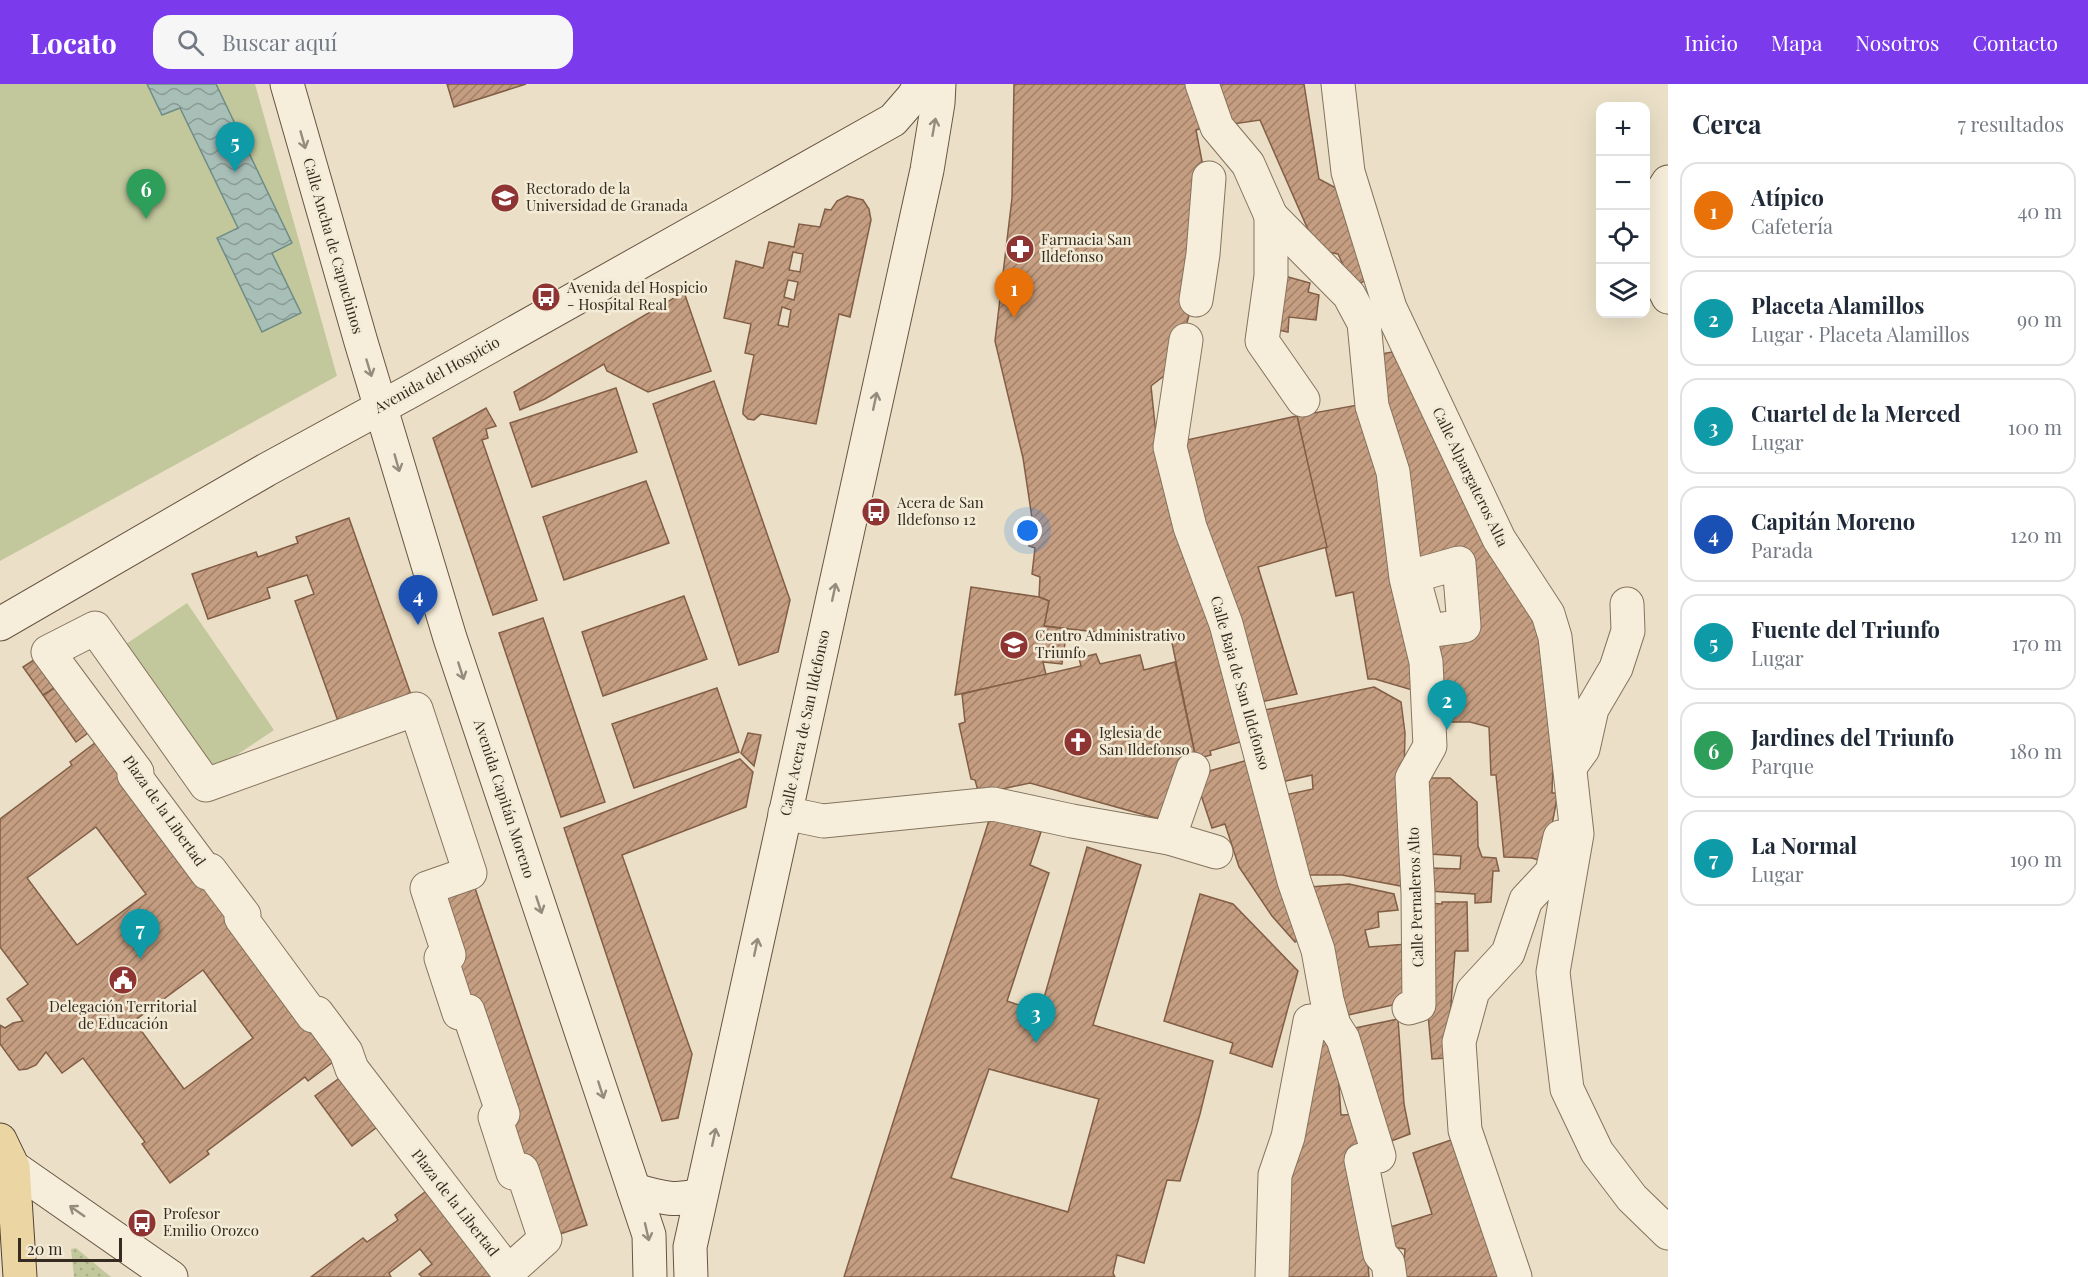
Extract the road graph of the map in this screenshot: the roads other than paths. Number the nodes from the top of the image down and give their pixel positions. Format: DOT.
graph roads {
  1 [pos="287,84"];
  2 [pos="903,84"];
  3 [pos="921,84"];
  4 [pos="939,84"];
  5 [pos="1202,84"];
  6 [pos="1338,84"];
  7 [pos="876,128"];
  8 [pos="927,170"];
  9 [pos="1209,178"];
  10 [pos="1668,182"];
  11 [pos="1271,216"];
  12 [pos="1668,297"];
  13 [pos="1196,300"];
  14 [pos="1397,325"];
  15 [pos="1367,336"];
  16 [pos="1186,340"];
  17 [pos="1303,400"];
  18 [pos="381,407"];
  19 [pos="1627,604"];
  20 [pos="0,624"];
  21 [pos="1569,768"];
  22 [pos="1193,769"];
  23 [pos="206,785"];
  24 [pos="785,813"];
  25 [pos="1576,816"];
  26 [pos="1169,838"];
  27 [pos="1216,852"];
  28 [pos="1409,1008"];
  29 [pos="1334,1024"];
  30 [pos="7,1153"];
  31 [pos="634,1190"];
  32 [pos="701,1194"];
  33 [pos="1668,1233"];
  34 [pos="20,1277"];
  35 [pos="171,1277"];
  36 [pos="650,1277"];
  37 [pos="691,1277"];
  38 [pos="1272,1277"];
  39 [pos="1390,1277"];
  40 [pos="1515,1277"];
  1 -- 18 [label="street, Calle Ancha de Capuchinos, one-way"];
  2 -- 7 [label="street"];
  3 -- 7 [label="street"];
  8 -- 4 [label="street, Calle Acera de San Ildefonso, one-way"];
  5 -- 11 [label="street"];
  6 -- 14 [label="street, Calle Alpargateros Alta"];
  7 -- 8 [label="street"];
  7 -- 18 [label="street, Avenida del Hospicio"];
  24 -- 8 [label="street, Calle Acera de San Ildefonso, one-way"];
  9 -- 13 [label="street"];
  10 -- 12 [label="street"];
  11 -- 15 [label="street"];
  11 -- 17 [label="street"];
  14 -- 15 [label="street"];
  14 -- 21 [label="street, Calle Alpargateros Alta"];
  15 -- 28 [label="street, Calle Pernaleros Alto"];
  16 -- 29 [label="street, Calle Baja de San Ildefonso"];
  18 -- 20 [label="street, Avenida del Hospicio"];
  18 -- 31 [label="street, Avenida Capitán Moreno, one-way"];
  19 -- 21 [label="street"];
  21 -- 25 [label="street, Calle Alpargateros Alta"];
  22 -- 26 [label="street"];
  23 -- 23 [label="street, Plaza de la Libertad"];
  24 -- 26 [label="street"];
  32 -- 24 [label="street, Calle Acera de San Ildefonso, one-way"];
  25 -- 33 [label="street, Calle Alpargateros Alta"];
  25 -- 40 [label="street"];
  26 -- 27 [label="street"];
  29 -- 38 [label="street"];
  29 -- 39 [label="street, Calle Baja de San Ildefonso"];
  30 -- 34 [label="main road"];
  35 -- 30 [label="street, one-way"];
  31 -- 32 [label="street"];
  31 -- 36 [label="street, Avenida Capitán Moreno, one-way"];
  32 -- 37 [label="street, Calle Acera de San Ildefonso"];
}
